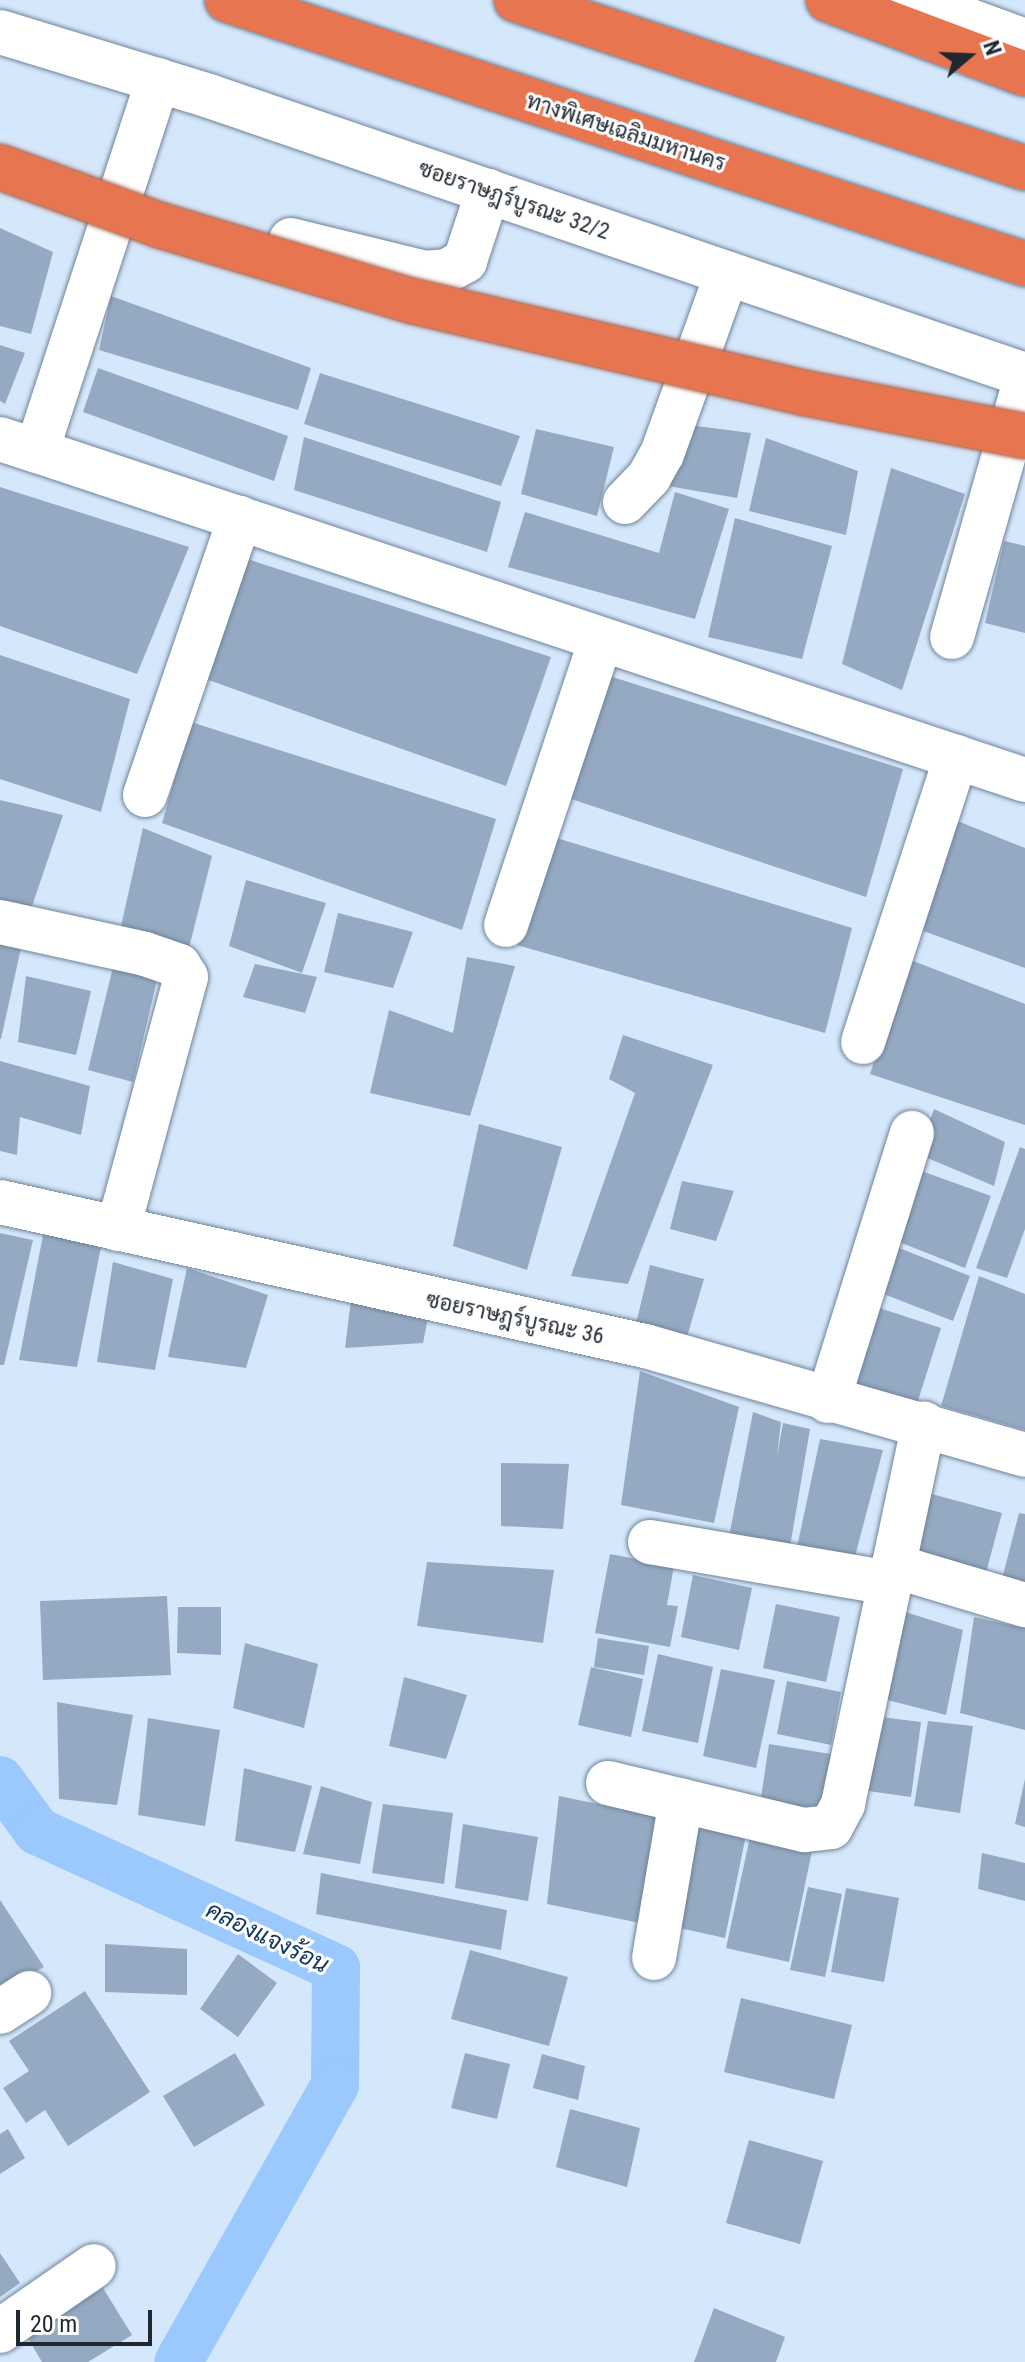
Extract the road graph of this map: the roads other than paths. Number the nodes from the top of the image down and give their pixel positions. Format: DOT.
graph roads {
  1 [pos="227,0"];
  2 [pos="516,0"];
  3 [pos="828,0"];
  4 [pos="913,0"];
  5 [pos="0,32"];
  6 [pos="1025,41"];
  7 [pos="1025,74"];
  8 [pos="158,80"];
  9 [pos="0,167"];
  10 [pos="1025,168"];
  11 [pos="488,191"];
  12 [pos="291,240"];
  13 [pos="1025,264"];
  14 [pos="727,273"];
  15 [pos="1025,375"];
  16 [pos="1025,381"];
  17 [pos="1025,436"];
  18 [pos="19,445"];
  19 [pos="625,502"];
  20 [pos="240,518"];
  21 [pos="952,637"];
  22 [pos="601,639"];
  23 [pos="956,757"];
  24 [pos="1025,780"];
  25 [pos="145,795"];
  26 [pos="0,922"];
  27 [pos="506,925"];
  28 [pos="863,1042"];
  29 [pos="912,1133"];
  30 [pos="0,1202"];
  31 [pos="118,1229"];
  32 [pos="828,1401"];
  33 [pos="924,1424"];
  34 [pos="1025,1455"];
  35 [pos="650,1542"];
  36 [pos="892,1575"];
  37 [pos="1025,1605"];
  38 [pos="608,1783"];
  39 [pos="681,1800"];
  40 [pos="654,1958"];
  41 [pos="94,2266"];
  42 [pos="0,2331"];
  1 -- 13 [label="highway, ทางพิเศษเฉลิมมหานคร"];
  2 -- 10 [label="highway"];
  3 -- 7 [label="highway"];
  4 -- 6 [label="street"];
  5 -- 8 [label="street, ซอยราษฎร์บูรณะ 32/2"];
  8 -- 11 [label="street, ซอยราษฎร์บูรณะ 32/2"];
  8 -- 18 [label="street"];
  9 -- 17 [label="highway, bridge"];
  11 -- 12 [label="street"];
  11 -- 14 [label="street, ซอยราษฎร์บูรณะ 32/2"];
  14 -- 15 [label="street, ซอยราษฎร์บูรณะ 32/2"];
  14 -- 19 [label="street"];
  16 -- 21 [label="street"];
  18 -- 20 [label="street"];
  20 -- 22 [label="street"];
  20 -- 25 [label="street"];
  22 -- 23 [label="street"];
  22 -- 27 [label="street"];
  23 -- 24 [label="street"];
  23 -- 28 [label="street"];
  26 -- 31 [label="street"];
  29 -- 32 [label="street"];
  30 -- 31 [label="street, ซอยราษฎร์บูรณะ 36"];
  31 -- 32 [label="street, ซอยราษฎร์บูรณะ 36"];
  32 -- 33 [label="street, ซอยราษฎร์บูรณะ 36"];
  33 -- 34 [label="street, ซอยราษฎร์บูรณะ 36"];
  33 -- 36 [label="street"];
  35 -- 36 [label="street"];
  36 -- 37 [label="street"];
  36 -- 39 [label="street"];
  38 -- 39 [label="street"];
  39 -- 40 [label="street"];
  41 -- 42 [label="street"];
}
